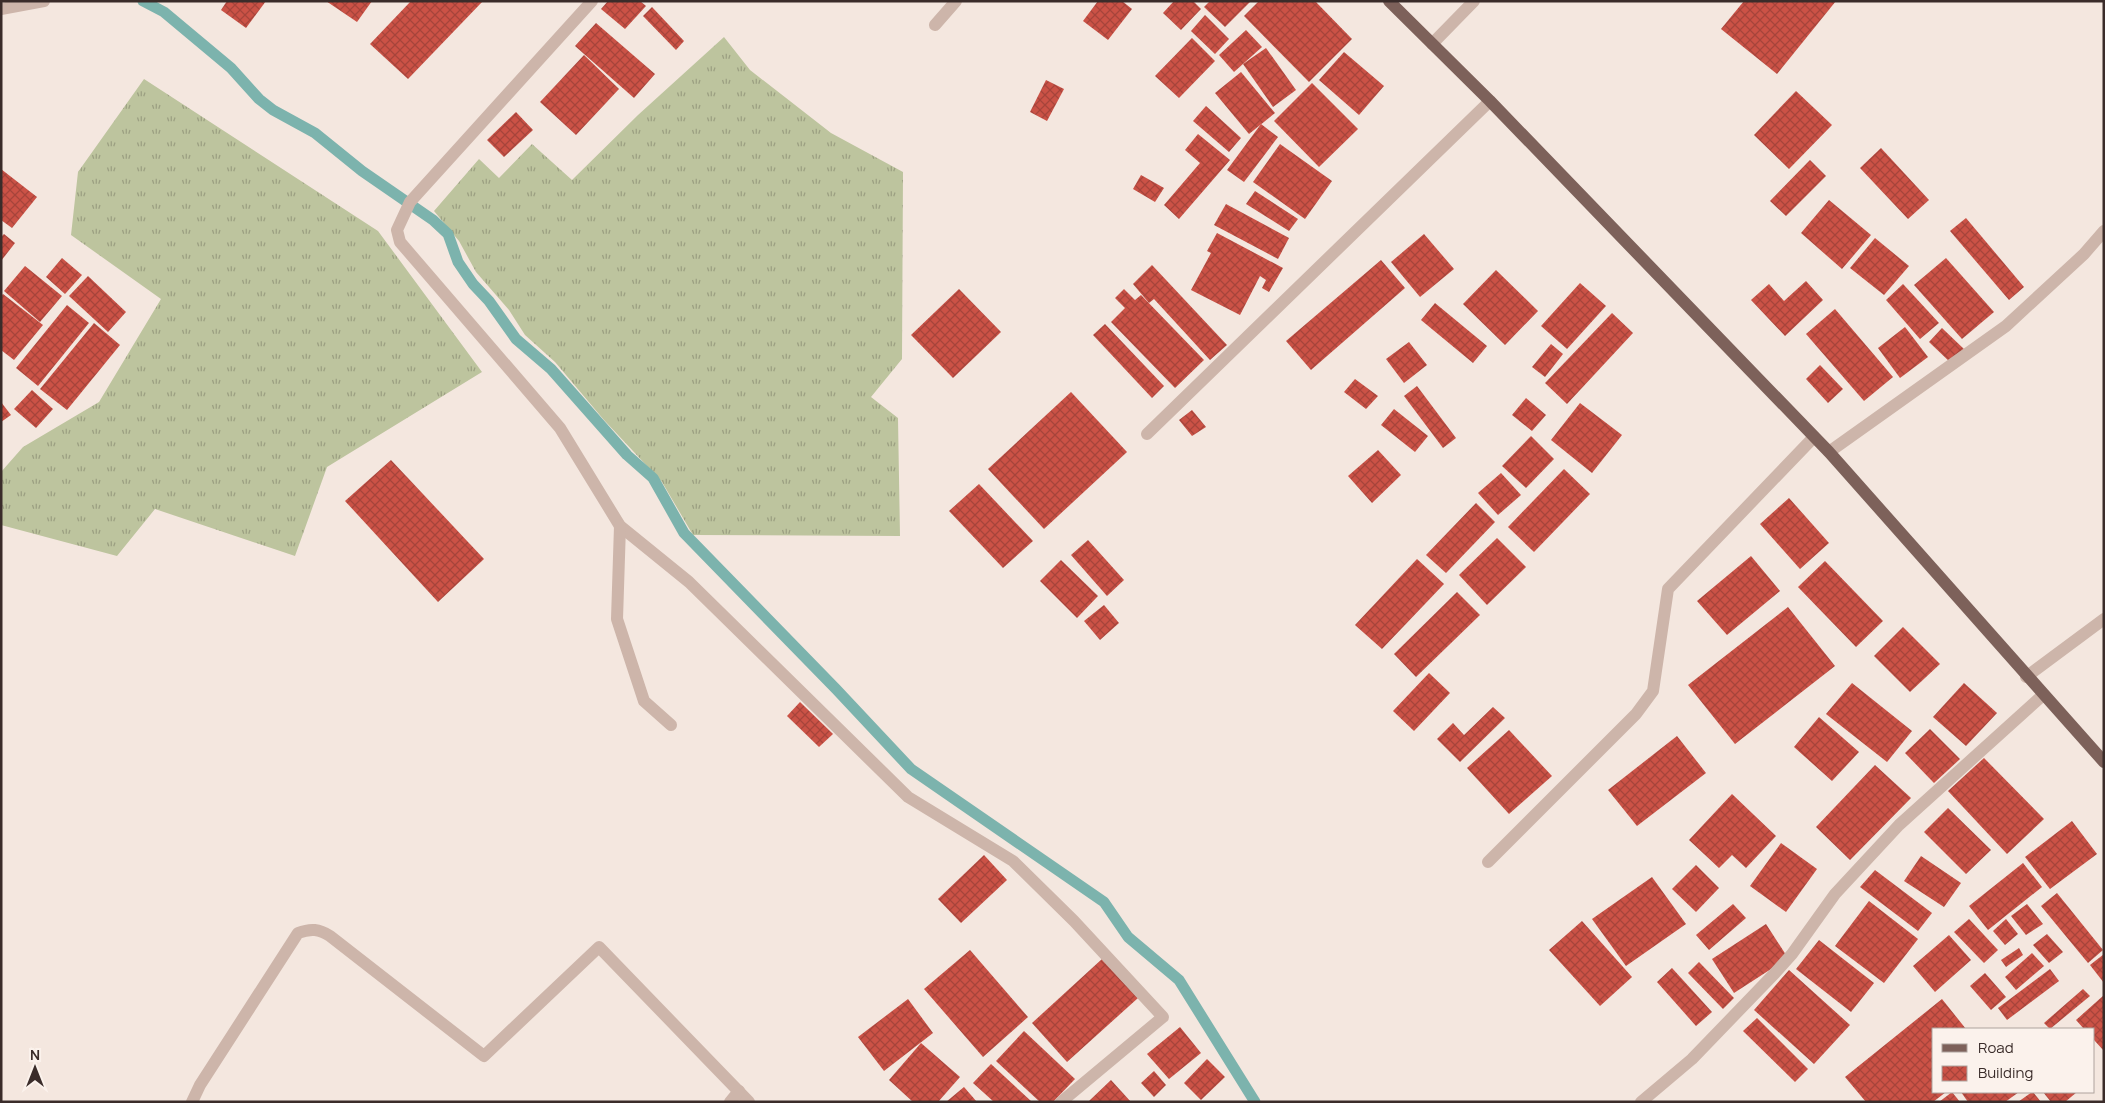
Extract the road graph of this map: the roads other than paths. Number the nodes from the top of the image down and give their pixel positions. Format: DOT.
graph roads {
  1 [pos="44,1"];
  2 [pos="592,1"];
  3 [pos="956,1"];
  4 [pos="1389,1"];
  5 [pos="1474,1"];
  6 [pos="1,9"];
  7 [pos="935,25"];
  8 [pos="1432,44"];
  9 [pos="1490,100"];
  10 [pos="2104,231"];
  11 [pos="1147,434"];
  12 [pos="1814,437"];
  13 [pos="1829,452"];
  14 [pos="620,526"];
  15 [pos="2104,619"];
  16 [pos="2026,677"];
  17 [pos="2043,695"];
  18 [pos="671,725"];
  19 [pos="2104,762"];
  20 [pos="1488,862"];
  21 [pos="739,1091"];
  22 [pos="192,1102"];
  23 [pos="730,1102"];
  24 [pos="749,1102"];
  25 [pos="1061,1102"];
  26 [pos="1642,1102"];
  1 -- 6 [label="street"];
  2 -- 14 [label="street"];
  3 -- 7 [label="street"];
  4 -- 8 [label="main road"];
  5 -- 8 [label="street"];
  8 -- 9 [label="main road"];
  9 -- 11 [label="street"];
  9 -- 12 [label="main road"];
  10 -- 13 [label="street"];
  12 -- 13 [label="main road"];
  12 -- 20 [label="street"];
  13 -- 16 [label="main road"];
  14 -- 18 [label="street"];
  14 -- 25 [label="street"];
  15 -- 16 [label="street"];
  16 -- 17 [label="main road"];
  17 -- 19 [label="main road"];
  17 -- 26 [label="street"];
  21 -- 22 [label="street"];
  21 -- 23 [label="street"];
  21 -- 24 [label="street"];
}
